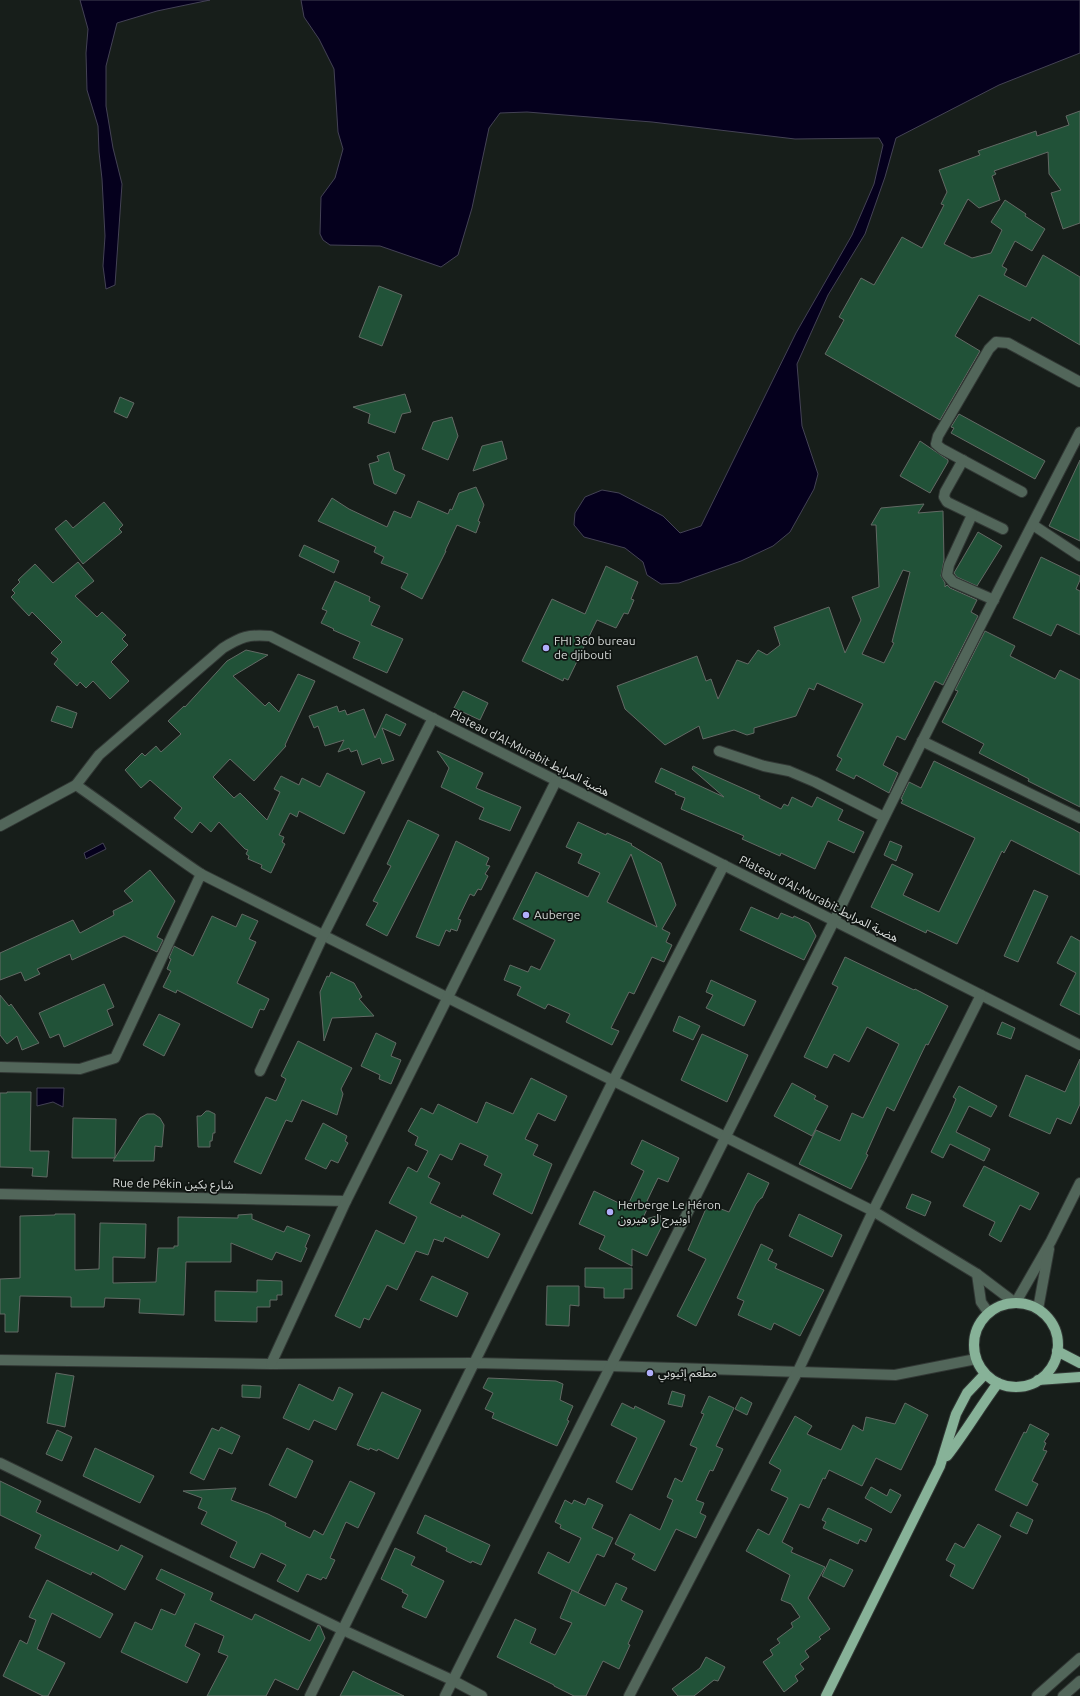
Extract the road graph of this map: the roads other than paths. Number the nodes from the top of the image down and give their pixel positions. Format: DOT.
graph roads {
  1 [pos="1080,382"];
  2 [pos="1080,432"];
  3 [pos="963,460"];
  4 [pos="1022,492"];
  5 [pos="972,515"];
  6 [pos="1033,525"];
  7 [pos="1003,529"];
  8 [pos="1080,556"];
  9 [pos="994,600"];
  10 [pos="433,718"];
  11 [pos="922,741"];
  12 [pos="720,750"];
  13 [pos="556,781"];
  14 [pos="76,785"];
  15 [pos="884,817"];
  16 [pos="1080,818"];
  17 [pos="0,826"];
  18 [pos="724,865"];
  19 [pos="201,874"];
  20 [pos="834,921"];
  21 [pos="323,936"];
  22 [pos="981,995"];
  23 [pos="448,998"];
  24 [pos="1080,1045"];
  25 [pos="0,1067"];
  26 [pos="260,1071"];
  27 [pos="613,1081"];
  28 [pos="725,1137"];
  29 [pos="1080,1183"];
  30 [pos="0,1194"];
  31 [pos="346,1201"];
  32 [pos="873,1211"];
  33 [pos="1051,1241"];
  34 [pos="977,1274"];
  35 [pos="1015,1302"];
  36 [pos="1038,1309"];
  37 [pos="988,1312"];
  38 [pos="1057,1351"];
  39 [pos="976,1359"];
  40 [pos="0,1360"];
  41 [pos="473,1363"];
  42 [pos="1080,1363"];
  43 [pos="271,1364"];
  44 [pos="610,1366"];
  45 [pos="798,1372"];
  46 [pos="985,1374"];
  47 [pos="1080,1376"];
  48 [pos="1038,1380"];
  49 [pos="998,1383"];
  50 [pos="0,1463"];
  51 [pos="940,1466"];
  52 [pos="343,1630"];
  53 [pos="1080,1658"];
  54 [pos="452,1680"];
  55 [pos="1080,1681"];
  56 [pos="310,1696"];
  57 [pos="444,1696"];
  58 [pos="482,1696"];
  59 [pos="629,1696"];
  60 [pos="826,1696"];
  61 [pos="1037,1696"];
  62 [pos="1063,1696"];
  1 -- 3 [label="street"];
  2 -- 6 [label="street"];
  3 -- 4 [label="street"];
  3 -- 5 [label="street"];
  5 -- 7 [label="street"];
  5 -- 9 [label="street"];
  6 -- 8 [label="street"];
  6 -- 9 [label="street"];
  9 -- 11 [label="street"];
  10 -- 13 [label="street, Plateau d'Al-Murabit هضبة المرابط"];
  10 -- 14 [label="street, Plateau d'Al-Murabit هضبة المرابط"];
  10 -- 21 [label="street"];
  11 -- 15 [label="street"];
  11 -- 16 [label="street"];
  12 -- 15 [label="street"];
  13 -- 18 [label="street, Plateau d'Al-Murabit هضبة المرابط"];
  13 -- 23 [label="street"];
  14 -- 17 [label="street, Plateau d'Al-Murabit هضبة المرابط"];
  14 -- 19 [label="street"];
  15 -- 20 [label="street"];
  18 -- 20 [label="street, Plateau d'Al-Murabit هضبة المرابط"];
  18 -- 27 [label="street"];
  19 -- 21 [label="street"];
  19 -- 25 [label="street"];
  20 -- 22 [label="street, Plateau d'Al-Murabit هضبة المرابط"];
  20 -- 28 [label="street"];
  21 -- 23 [label="street"];
  21 -- 26 [label="street"];
  22 -- 24 [label="street, Plateau d'Al-Murabit هضبة المرابط"];
  22 -- 32 [label="street"];
  23 -- 27 [label="street"];
  23 -- 31 [label="street"];
  27 -- 28 [label="street"];
  27 -- 41 [label="street"];
  28 -- 32 [label="street"];
  28 -- 44 [label="street"];
  29 -- 33 [label="street"];
  30 -- 31 [label="street, Rue de Pékin شارع بكين"];
  31 -- 43 [label="street"];
  32 -- 34 [label="street"];
  32 -- 45 [label="street"];
  33 -- 35 [label="street"];
  33 -- 36 [label="street"];
  34 -- 35 [label="street"];
  34 -- 37 [label="street"];
  35 -- 36 [label="main road"];
  35 -- 37 [label="main road"];
  36 -- 38 [label="main road"];
  37 -- 39 [label="main road"];
  38 -- 42 [label="main road"];
  38 -- 48 [label="main road"];
  39 -- 45 [label="street"];
  39 -- 46 [label="main road"];
  40 -- 43 [label="street"];
  41 -- 43 [label="street"];
  41 -- 44 [label="street"];
  41 -- 52 [label="street"];
  44 -- 45 [label="street"];
  44 -- 54 [label="street"];
  45 -- 59 [label="street"];
  46 -- 49 [label="main road"];
  46 -- 51 [label="main road"];
  47 -- 48 [label="main road"];
  48 -- 49 [label="main road"];
  49 -- 51 [label="main road"];
  50 -- 52 [label="street"];
  51 -- 60 [label="main road"];
  52 -- 54 [label="street"];
  52 -- 56 [label="street"];
  53 -- 61 [label="street"];
  54 -- 57 [label="street"];
  54 -- 58 [label="street"];
  55 -- 62 [label="street"];
}
